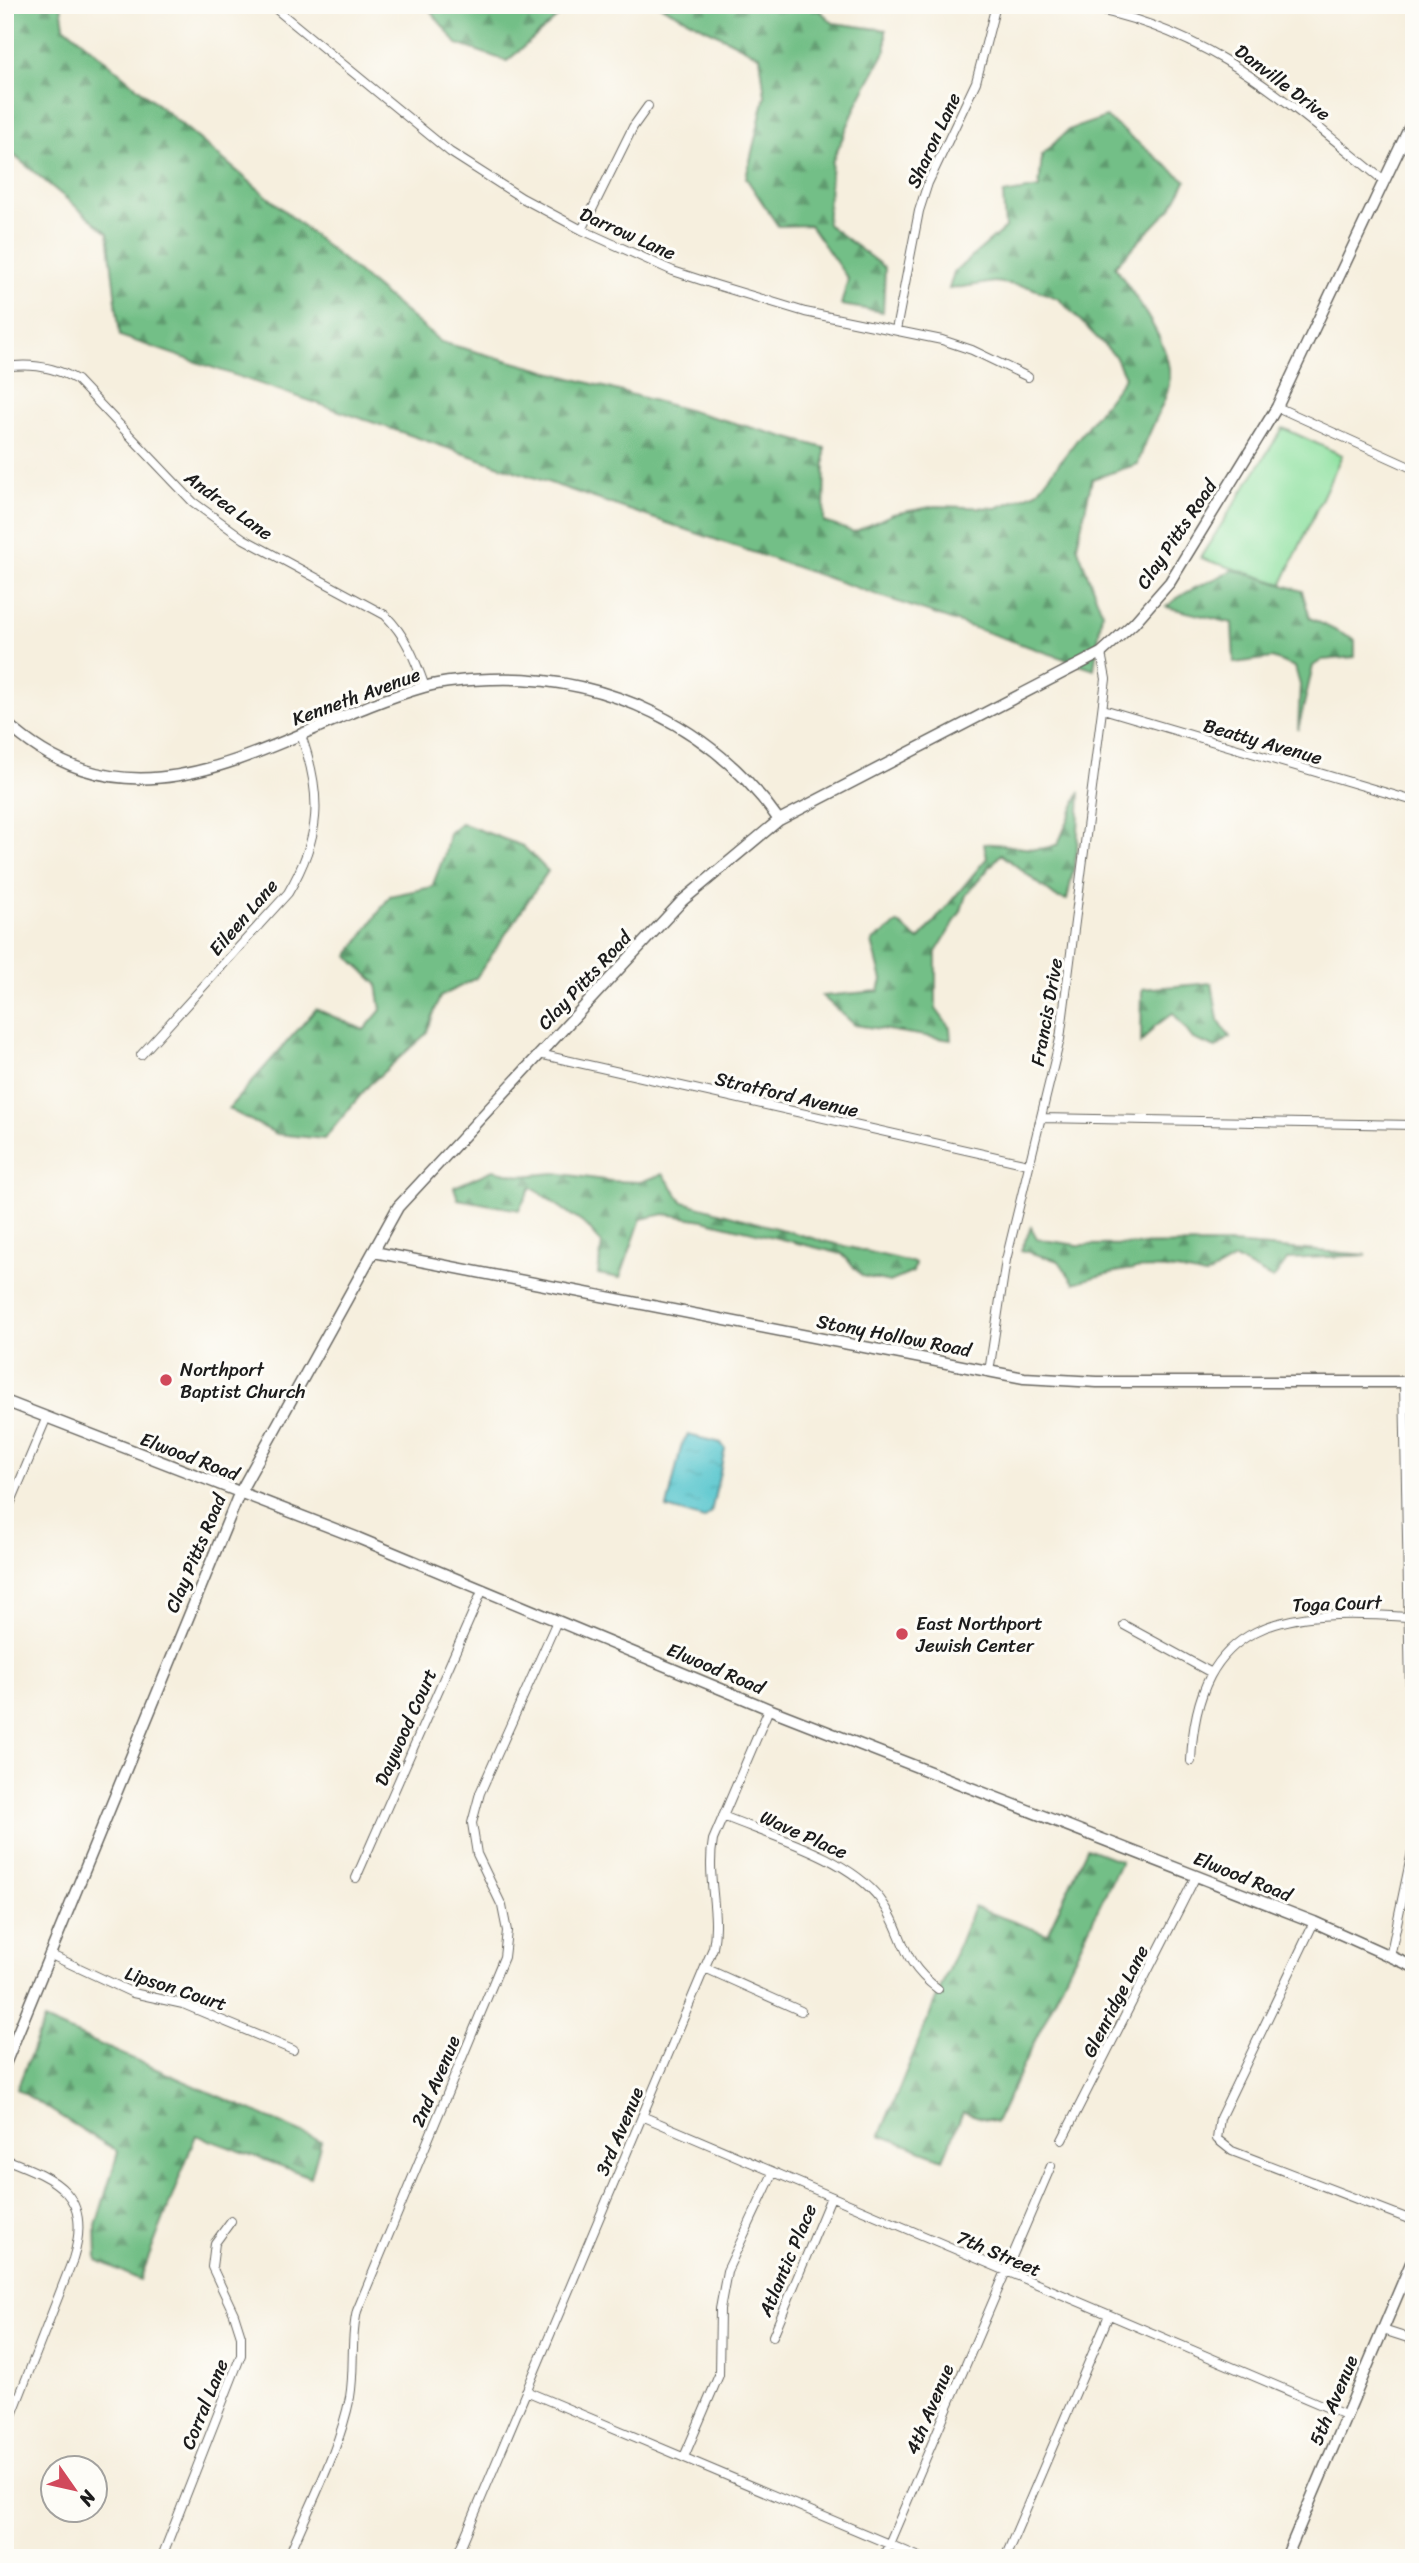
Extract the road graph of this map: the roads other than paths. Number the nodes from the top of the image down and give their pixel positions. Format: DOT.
graph roads {
  1 [pos="271,5"];
  2 [pos="996,5"];
  3 [pos="1073,5"];
  4 [pos="648,106"];
  5 [pos="1414,118"];
  6 [pos="1383,180"];
  7 [pos="582,230"];
  8 [pos="897,330"];
  9 [pos="5,367"];
  10 [pos="1028,377"];
  11 [pos="1277,407"];
  12 [pos="1414,469"];
  13 [pos="1101,653"];
  14 [pos="425,687"];
  15 [pos="1103,709"];
  16 [pos="5,722"];
  17 [pos="301,735"];
  18 [pos="1414,801"];
  19 [pos="779,820"];
  20 [pos="539,1054"];
  21 [pos="141,1055"];
  22 [pos="1041,1118"];
  23 [pos="1414,1125"];
  24 [pos="1028,1164"];
  25 [pos="374,1252"];
  26 [pos="989,1372"];
  27 [pos="1409,1382"];
  28 [pos="5,1401"];
  29 [pos="46,1419"];
  30 [pos="239,1494"];
  31 [pos="5,1516"];
  32 [pos="483,1589"];
  33 [pos="1406,1617"];
  34 [pos="557,1620"];
  35 [pos="1124,1625"];
  36 [pos="1210,1672"];
  37 [pos="769,1709"];
  38 [pos="1412,1719"];
  39 [pos="1191,1761"];
  40 [pos="723,1816"];
  41 [pos="1413,1847"];
  42 [pos="1196,1876"];
  43 [pos="356,1878"];
  44 [pos="1314,1923"];
  45 [pos="50,1954"];
  46 [pos="1391,1957"];
  47 [pos="1414,1967"];
  48 [pos="705,1968"];
  49 [pos="938,1989"];
  50 [pos="801,2011"];
  51 [pos="293,2050"];
  52 [pos="5,2064"];
  53 [pos="642,2116"];
  54 [pos="1062,2140"];
  55 [pos="5,2159"];
  56 [pos="1051,2166"];
  57 [pos="773,2173"];
  58 [pos="831,2197"];
  59 [pos="231,2221"];
  60 [pos="1414,2221"];
  61 [pos="1414,2256"];
  62 [pos="1004,2273"];
  63 [pos="1110,2315"];
  64 [pos="1383,2330"];
  65 [pos="773,2336"];
  66 [pos="1414,2340"];
  67 [pos="526,2392"];
  68 [pos="1345,2415"];
  69 [pos="5,2433"];
  70 [pos="684,2457"];
  71 [pos="888,2544"];
  72 [pos="170,2558"];
  73 [pos="288,2558"];
  74 [pos="456,2558"];
  75 [pos="883,2558"];
  76 [pos="922,2558"];
  77 [pos="1005,2558"];
  78 [pos="1286,2558"];
  1 -- 7 [label="street, Darrow Lane"];
  2 -- 8 [label="street, Sharon Lane"];
  3 -- 6 [label="street, Danville Drive"];
  4 -- 7 [label="street"];
  5 -- 6 [label="street, Clay Pitts Road"];
  6 -- 11 [label="street, Clay Pitts Road"];
  7 -- 8 [label="street, Darrow Lane"];
  8 -- 10 [label="street, Darrow Lane"];
  9 -- 14 [label="street, Andrea Lane"];
  11 -- 12 [label="street"];
  11 -- 13 [label="street, Clay Pitts Road"];
  13 -- 15 [label="street, Francis Drive"];
  13 -- 19 [label="street, Clay Pitts Road"];
  14 -- 17 [label="street, Kenneth Avenue"];
  14 -- 19 [label="street, Kenneth Avenue"];
  15 -- 18 [label="street, Beatty Avenue"];
  15 -- 22 [label="street, Francis Drive"];
  16 -- 17 [label="street, Kenneth Avenue"];
  17 -- 21 [label="street, Eileen Lane"];
  19 -- 20 [label="street, Clay Pitts Road"];
  20 -- 24 [label="street, Stratford Avenue"];
  20 -- 25 [label="street, Clay Pitts Road"];
  22 -- 23 [label="street"];
  22 -- 24 [label="street, Francis Drive"];
  24 -- 26 [label="street, Francis Drive"];
  25 -- 26 [label="street, Stony Hollow Road"];
  25 -- 30 [label="street, Clay Pitts Road"];
  26 -- 27 [label="street, Stony Hollow Road"];
  27 -- 33 [label="street"];
  28 -- 29 [label="street, Elwood Road"];
  29 -- 30 [label="street, Elwood Road"];
  29 -- 31 [label="street"];
  30 -- 32 [label="street, Elwood Road"];
  30 -- 45 [label="street, Clay Pitts Road"];
  32 -- 34 [label="street, Elwood Road"];
  32 -- 43 [label="street, Daywood Court"];
  33 -- 36 [label="street, Toga Court"];
  33 -- 38 [label="street"];
  34 -- 37 [label="street, Elwood Road"];
  34 -- 73 [label="street, 2nd Avenue"];
  35 -- 36 [label="street"];
  36 -- 39 [label="street, Toga Court"];
  37 -- 40 [label="street, 3rd Avenue"];
  37 -- 42 [label="street, Elwood Road"];
  38 -- 41 [label="street"];
  40 -- 48 [label="street, 3rd Avenue"];
  40 -- 49 [label="street, Wave Place"];
  41 -- 46 [label="street"];
  42 -- 44 [label="street, Elwood Road"];
  42 -- 54 [label="street, Glenridge Lane"];
  44 -- 46 [label="street, Elwood Road"];
  44 -- 60 [label="street"];
  45 -- 51 [label="street, Lipson Court"];
  45 -- 52 [label="street, Clay Pitts Road"];
  46 -- 47 [label="street, Elwood Road"];
  48 -- 50 [label="street"];
  48 -- 53 [label="street, 3rd Avenue"];
  53 -- 57 [label="street, 7th Street"];
  53 -- 67 [label="street, 3rd Avenue"];
  55 -- 69 [label="street"];
  56 -- 62 [label="street"];
  57 -- 58 [label="street, 7th Street"];
  57 -- 70 [label="street"];
  58 -- 62 [label="street, 7th Street"];
  58 -- 65 [label="street, Atlantic Place"];
  59 -- 72 [label="street, Corral Lane"];
  61 -- 64 [label="street, 5th Avenue"];
  62 -- 63 [label="street, 7th Street"];
  62 -- 71 [label="street, 4th Avenue"];
  63 -- 68 [label="street, 7th Street"];
  63 -- 77 [label="street"];
  64 -- 66 [label="street"];
  64 -- 68 [label="street, 5th Avenue"];
  67 -- 70 [label="street"];
  67 -- 74 [label="street, 3rd Avenue"];
  68 -- 78 [label="street, 5th Avenue"];
  70 -- 71 [label="street"];
  71 -- 75 [label="street, 4th Avenue"];
  71 -- 76 [label="street"];
}
